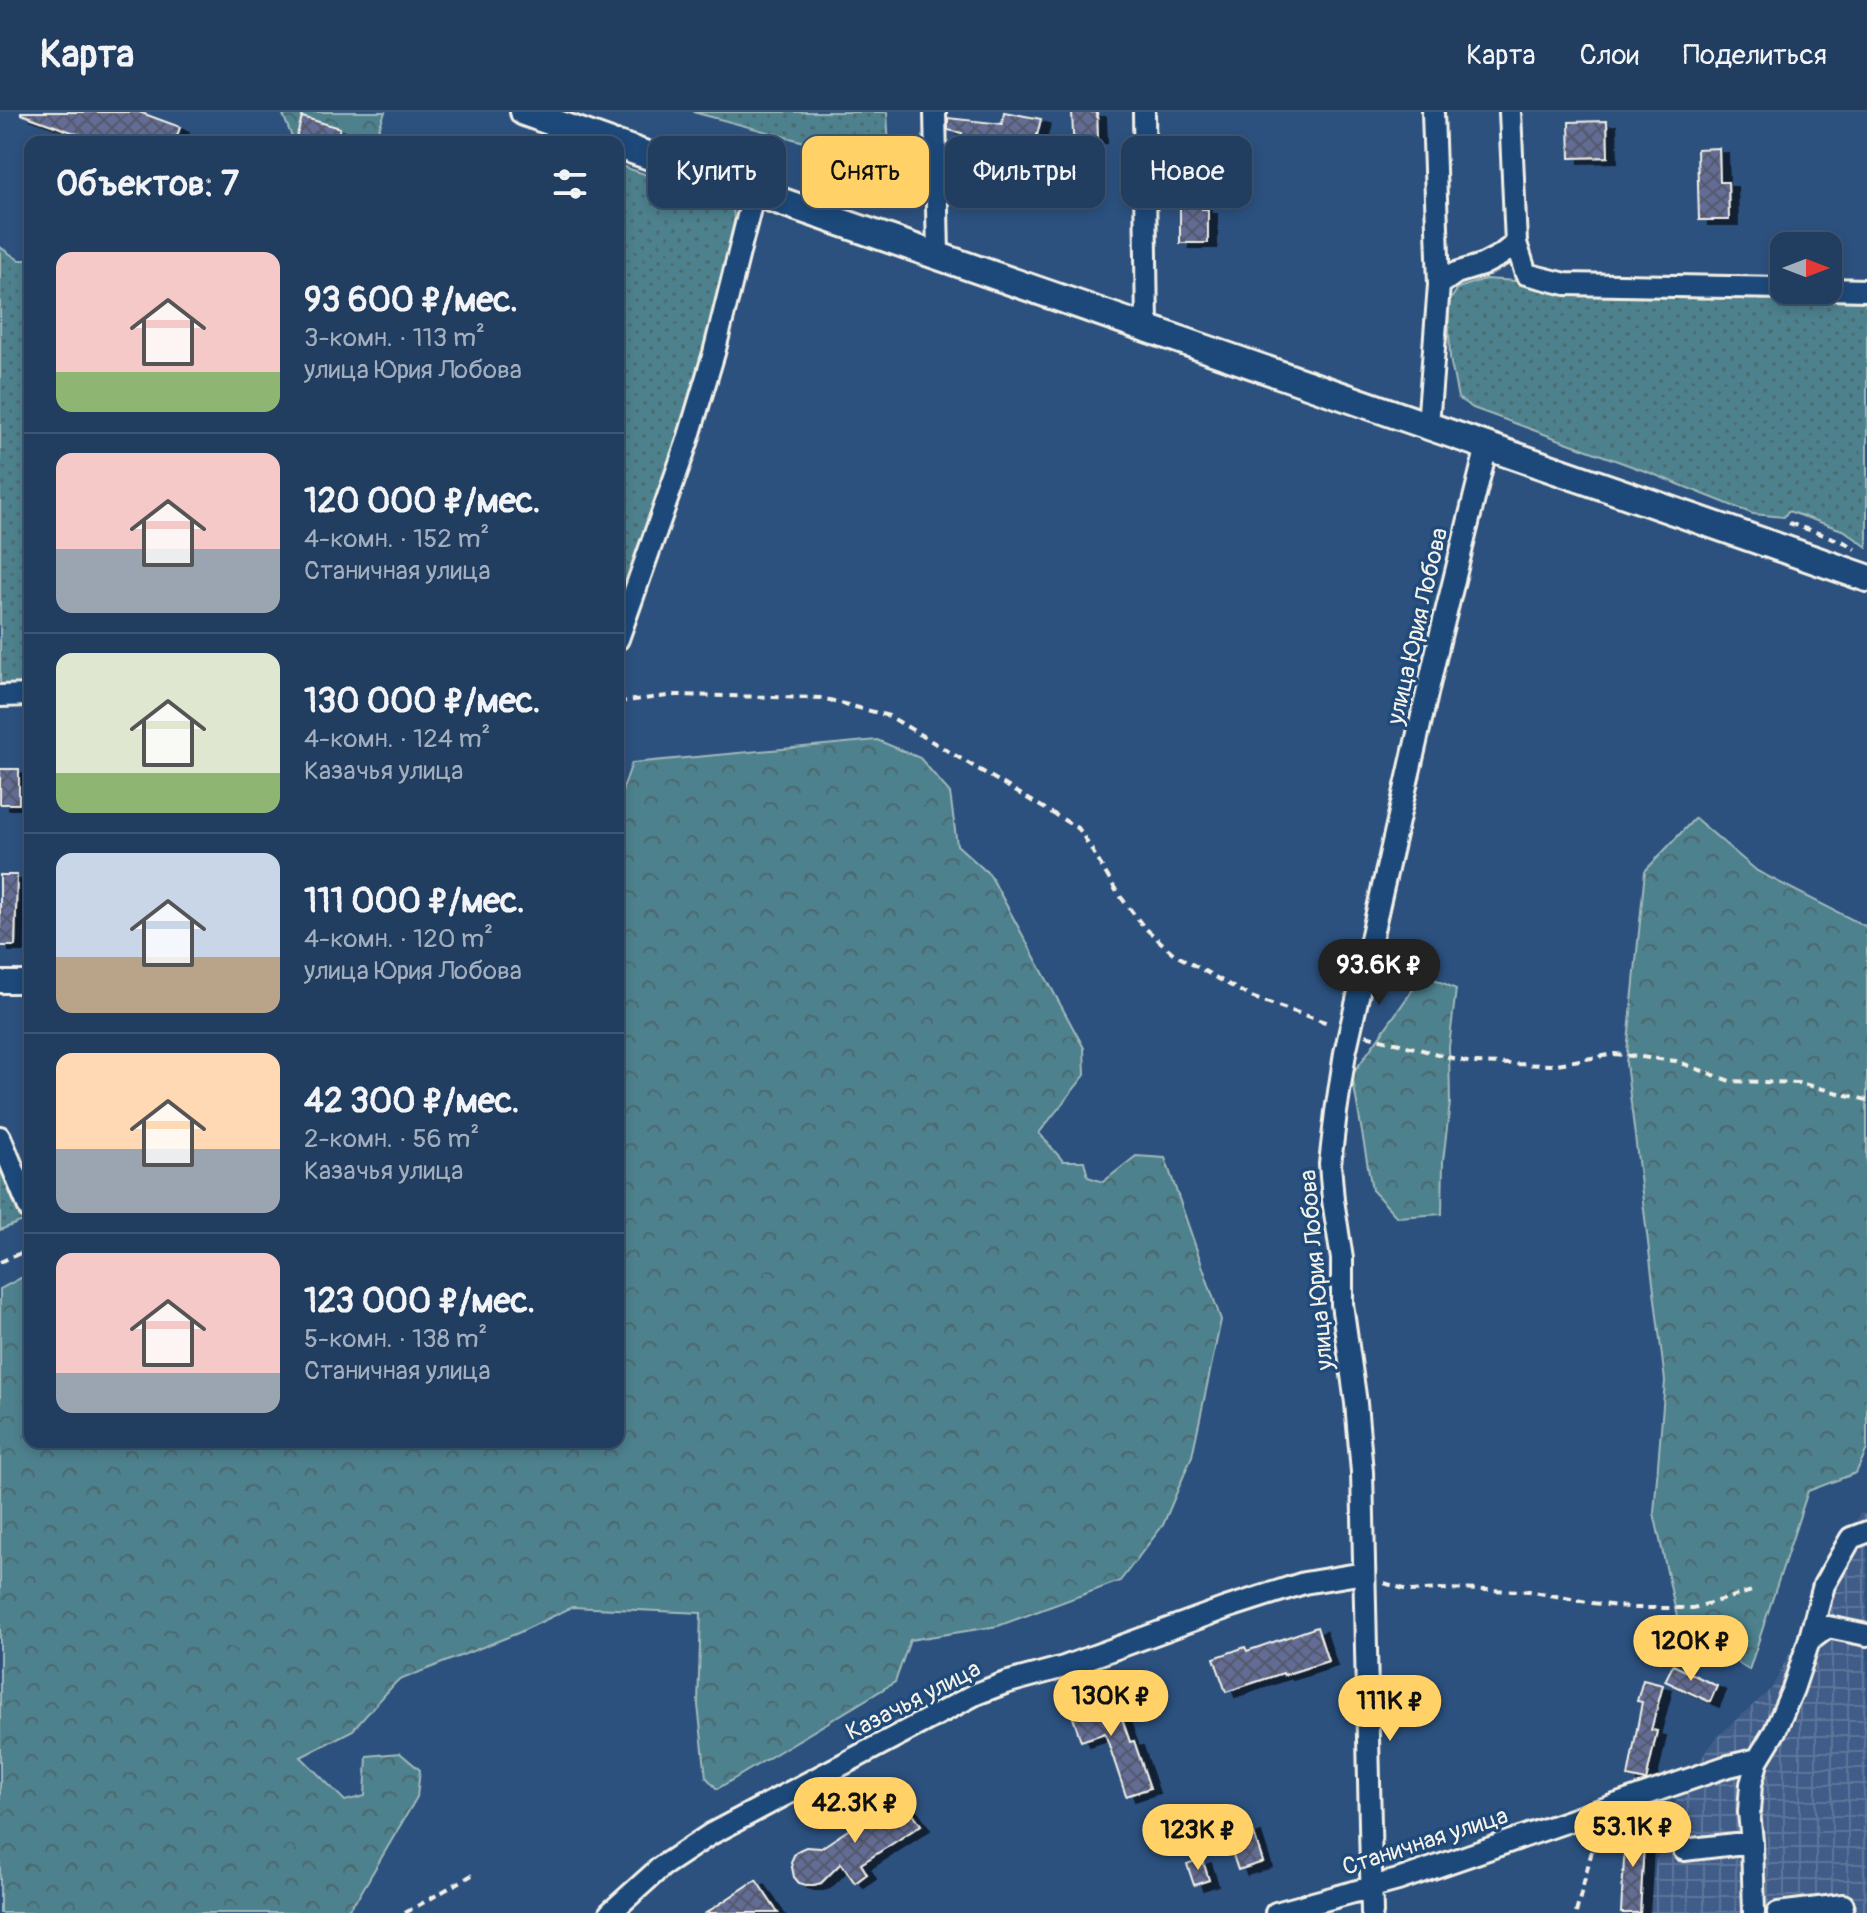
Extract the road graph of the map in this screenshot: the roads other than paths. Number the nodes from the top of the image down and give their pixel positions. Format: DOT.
graph roads {
  1 [pos="524,112"];
  2 [pos="935,112"];
  3 [pos="1144,112"];
  4 [pos="1433,112"];
  5 [pos="1510,112"];
  6 [pos="591,136"];
  7 [pos="624,147"];
  8 [pos="648,155"];
  9 [pos="786,203"];
  10 [pos="750,208"];
  11 [pos="1516,243"];
  12 [pos="938,256"];
  13 [pos="1439,285"];
  14 [pos="1770,288"];
  15 [pos="1842,289"];
  16 [pos="1867,290"];
  17 [pos="1147,328"];
  18 [pos="1428,425"];
  19 [pos="1487,446"];
  20 [pos="1867,578"];
  21 [pos="624,622"];
  22 [pos="24,695"];
  23 [pos="0,696"];
  24 [pos="0,982"];
  25 [pos="24,982"];
  26 [pos="0,1137"];
  27 [pos="24,1195"];
  28 [pos="1867,1532"];
  29 [pos="1364,1573"];
  30 [pos="1867,1635"];
  31 [pos="1809,1641"];
  32 [pos="1758,1759"];
  33 [pos="1752,1842"];
  34 [pos="1684,1850"];
  35 [pos="1371,1887"];
  36 [pos="1843,1905"];
  37 [pos="610,1913"];
  38 [pos="1276,1913"];
  39 [pos="1372,1913"];
  40 [pos="1754,1913"];
  41 [pos="1778,1913"];
  1 -- 6 [label="main road"];
  2 -- 12 [label="street"];
  3 -- 17 [label="street"];
  4 -- 13 [label="street"];
  5 -- 11 [label="street"];
  7 -- 8 [label="main road"];
  9 -- 12 [label="main road"];
  10 -- 21 [label="street"];
  11 -- 13 [label="street"];
  11 -- 14 [label="street"];
  12 -- 17 [label="main road"];
  13 -- 18 [label="street"];
  15 -- 16 [label="street"];
  17 -- 18 [label="main road"];
  18 -- 19 [label="main road"];
  19 -- 20 [label="main road"];
  19 -- 29 [label="street, улица Юрия Лобова"];
  22 -- 23 [label="street"];
  24 -- 25 [label="street"];
  26 -- 27 [label="street"];
  28 -- 31 [label="street"];
  29 -- 35 [label="street, улица Юрия Лобова"];
  29 -- 37 [label="street, Казачья улица"];
  30 -- 31 [label="street"];
  31 -- 32 [label="street"];
  32 -- 33 [label="street"];
  32 -- 35 [label="street, Станичная улица"];
  33 -- 34 [label="street"];
  33 -- 40 [label="street"];
  35 -- 38 [label="street, Станичная улица"];
  35 -- 39 [label="street, улица Юрия Лобова"];
  36 -- 41 [label="street"];
}
